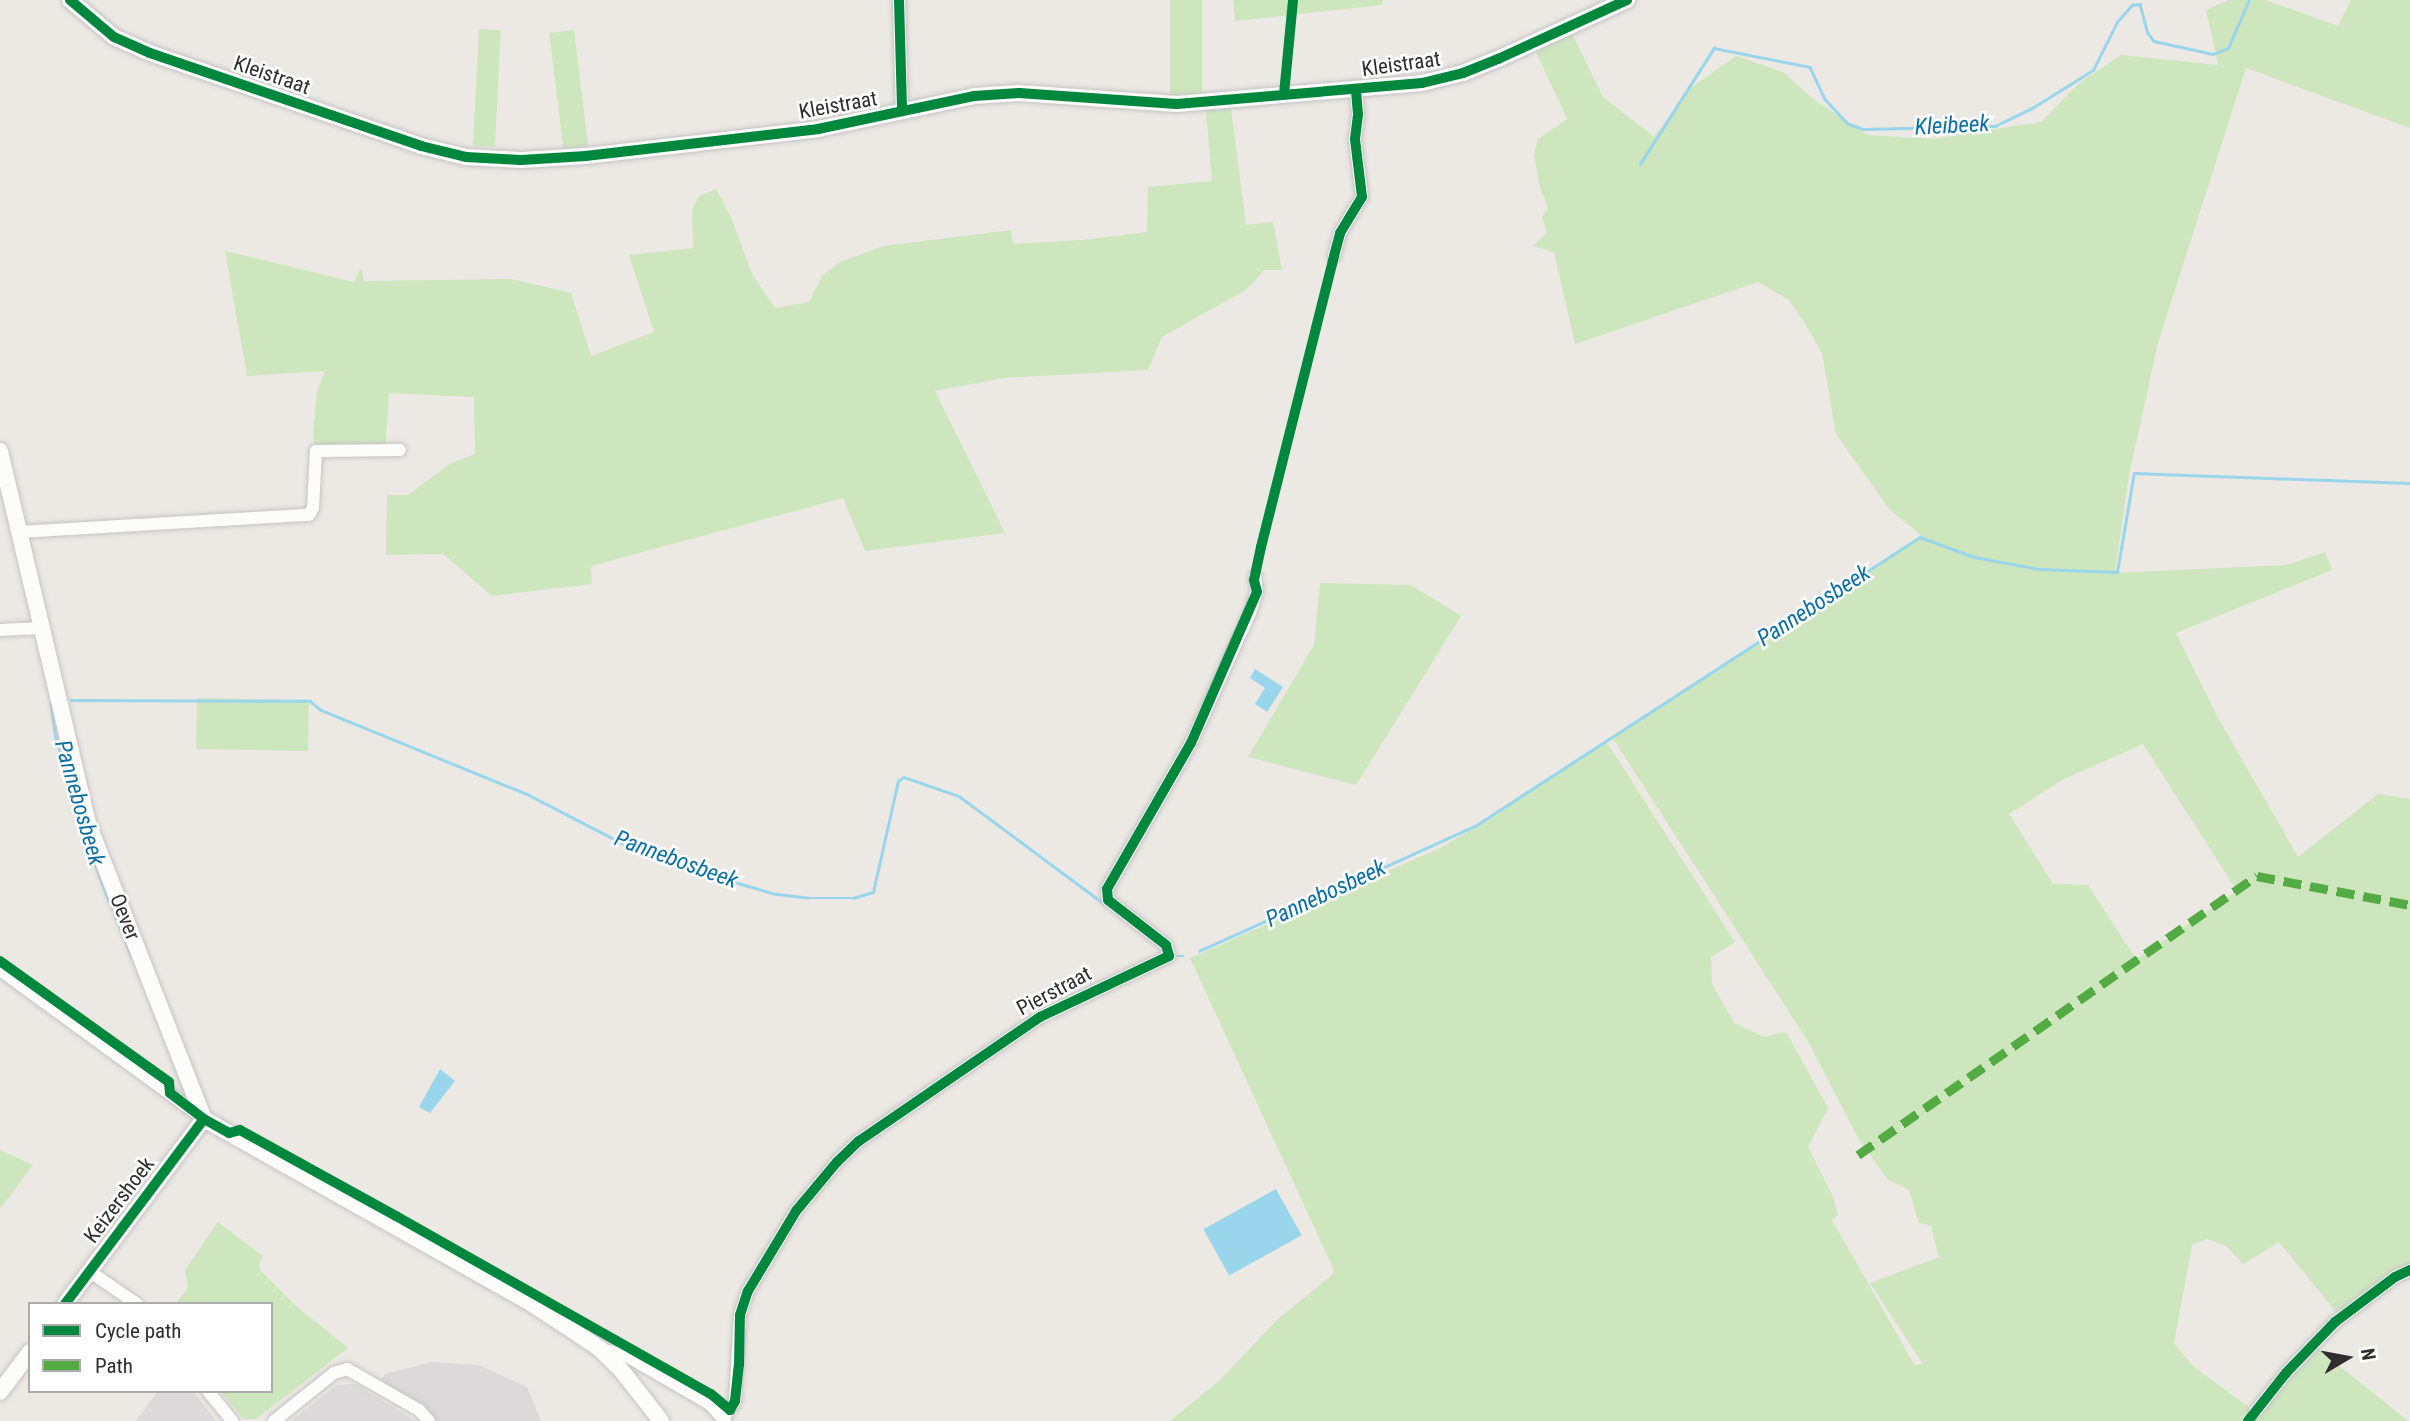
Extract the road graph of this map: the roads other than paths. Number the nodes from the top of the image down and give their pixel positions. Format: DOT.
graph roads {
  1 [pos="70,0"];
  2 [pos="899,0"];
  3 [pos="1627,0"];
  4 [pos="1356,89"];
  5 [pos="902,112"];
  6 [pos="1335,256"];
  7 [pos="400,450"];
  8 [pos="0,451"];
  9 [pos="19,532"];
  10 [pos="1254,578"];
  11 [pos="41,628"];
  12 [pos="0,630"];
  13 [pos="0,970"];
  14 [pos="204,1119"];
  15 [pos="2410,1270"];
  16 [pos="89,1271"];
  17 [pos="66,1302"];
  18 [pos="134,1302"];
  19 [pos="600,1349"];
  20 [pos="28,1355"];
  21 [pos="0,1392"];
  22 [pos="210,1393"];
  23 [pos="2255,1412"];
  24 [pos="725,1419"];
  25 [pos="232,1421"];
  26 [pos="274,1421"];
  27 [pos="429,1421"];
  28 [pos="661,1421"];
  1 -- 5 [label="street, Kleistraat"];
  2 -- 5 [label="street"];
  3 -- 4 [label="street, Kleistraat"];
  4 -- 5 [label="street, Kleistraat"];
  4 -- 6 [label="street"];
  7 -- 9 [label="street"];
  8 -- 9 [label="street, Oever"];
  9 -- 11 [label="street, Oever"];
  10 -- 24 [label="street, Pierstraat"];
  11 -- 12 [label="street"];
  11 -- 14 [label="street, Oever"];
  13 -- 14 [label="street"];
  14 -- 16 [label="street, Keizershoek"];
  14 -- 19 [label="street"];
  15 -- 23 [label="street"];
  16 -- 17 [label="street, Keizershoek"];
  16 -- 18 [label="street"];
  19 -- 24 [label="street"];
  19 -- 28 [label="street"];
  20 -- 21 [label="street"];
  22 -- 25 [label="street"];
  26 -- 27 [label="street"];
}
